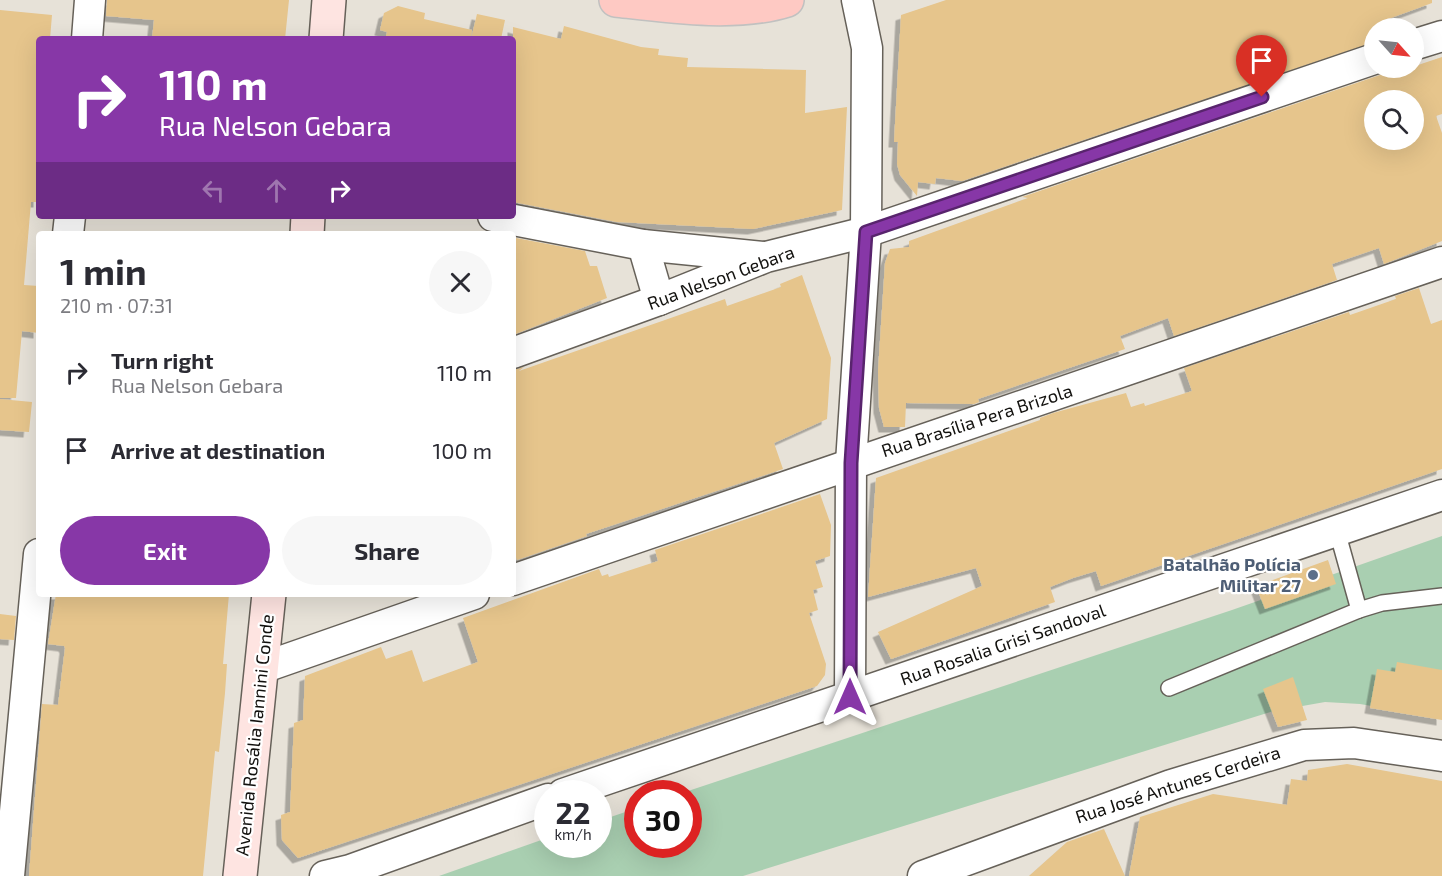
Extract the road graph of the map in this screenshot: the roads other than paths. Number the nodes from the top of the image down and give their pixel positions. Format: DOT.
graph roads {
  1 [pos="90,0"];
  2 [pos="329,0"];
  3 [pos="616,0"];
  4 [pos="788,0"];
  5 [pos="857,0"];
  6 [pos="87,36"];
  7 [pos="326,36"];
  8 [pos="1442,36"];
  9 [pos="1424,42"];
  10 [pos="1364,62"];
  11 [pos="508,219"];
  12 [pos="866,232"];
  13 [pos="642,245"];
  14 [pos="766,257"];
  15 [pos="1442,262"];
  16 [pos="659,300"];
  17 [pos="516,352"];
  18 [pos="851,463"];
  19 [pos="1442,495"];
  20 [pos="1336,531"];
  21 [pos="516,579"];
  22 [pos="36,586"];
  23 [pos="1442,596"];
  24 [pos="269,597"];
  25 [pos="465,597"];
  26 [pos="1359,610"];
  27 [pos="262,668"];
  28 [pos="1169,688"];
  29 [pos="850,697"];
  30 [pos="1442,756"];
  31 [pos="604,780"];
  32 [pos="534,804"];
  33 [pos="9,876"];
  34 [pos="240,876"];
  35 [pos="325,876"];
  36 [pos="924,876"];
  1 -- 6 [label="street"];
  2 -- 7 [label="street"];
  3 -- 4 [label="main road"];
  5 -- 12 [label="street"];
  8 -- 9 [label="street"];
  10 -- 12 [label="street, Rua Nelson Gebara"];
  11 -- 13 [label="street"];
  12 -- 14 [label="street, Rua Nelson Gebara"];
  12 -- 18 [label="street"];
  13 -- 14 [label="street"];
  13 -- 16 [label="street"];
  14 -- 16 [label="street, Rua Nelson Gebara"];
  15 -- 18 [label="street, Rua Brasília Pera Brizola"];
  16 -- 17 [label="street, Rua Nelson Gebara"];
  18 -- 21 [label="street, Rua Brasília Pera Brizola"];
  18 -- 29 [label="street"];
  19 -- 20 [label="street, Rua Rosalia Grisi Sandoval"];
  20 -- 26 [label="lane"];
  20 -- 29 [label="street, Rua Rosalia Grisi Sandoval"];
  22 -- 33 [label="street"];
  23 -- 26 [label="lane"];
  24 -- 27 [label="street, Avenida Rosália Iannini Conde"];
  25 -- 27 [label="street"];
  26 -- 28 [label="lane"];
  27 -- 34 [label="street, Avenida Rosália Iannini Conde"];
  29 -- 31 [label="street, Rua Rosalia Grisi Sandoval"];
  30 -- 36 [label="street, Rua José Antunes Cerdeira"];
  32 -- 35 [label="street"];
}
